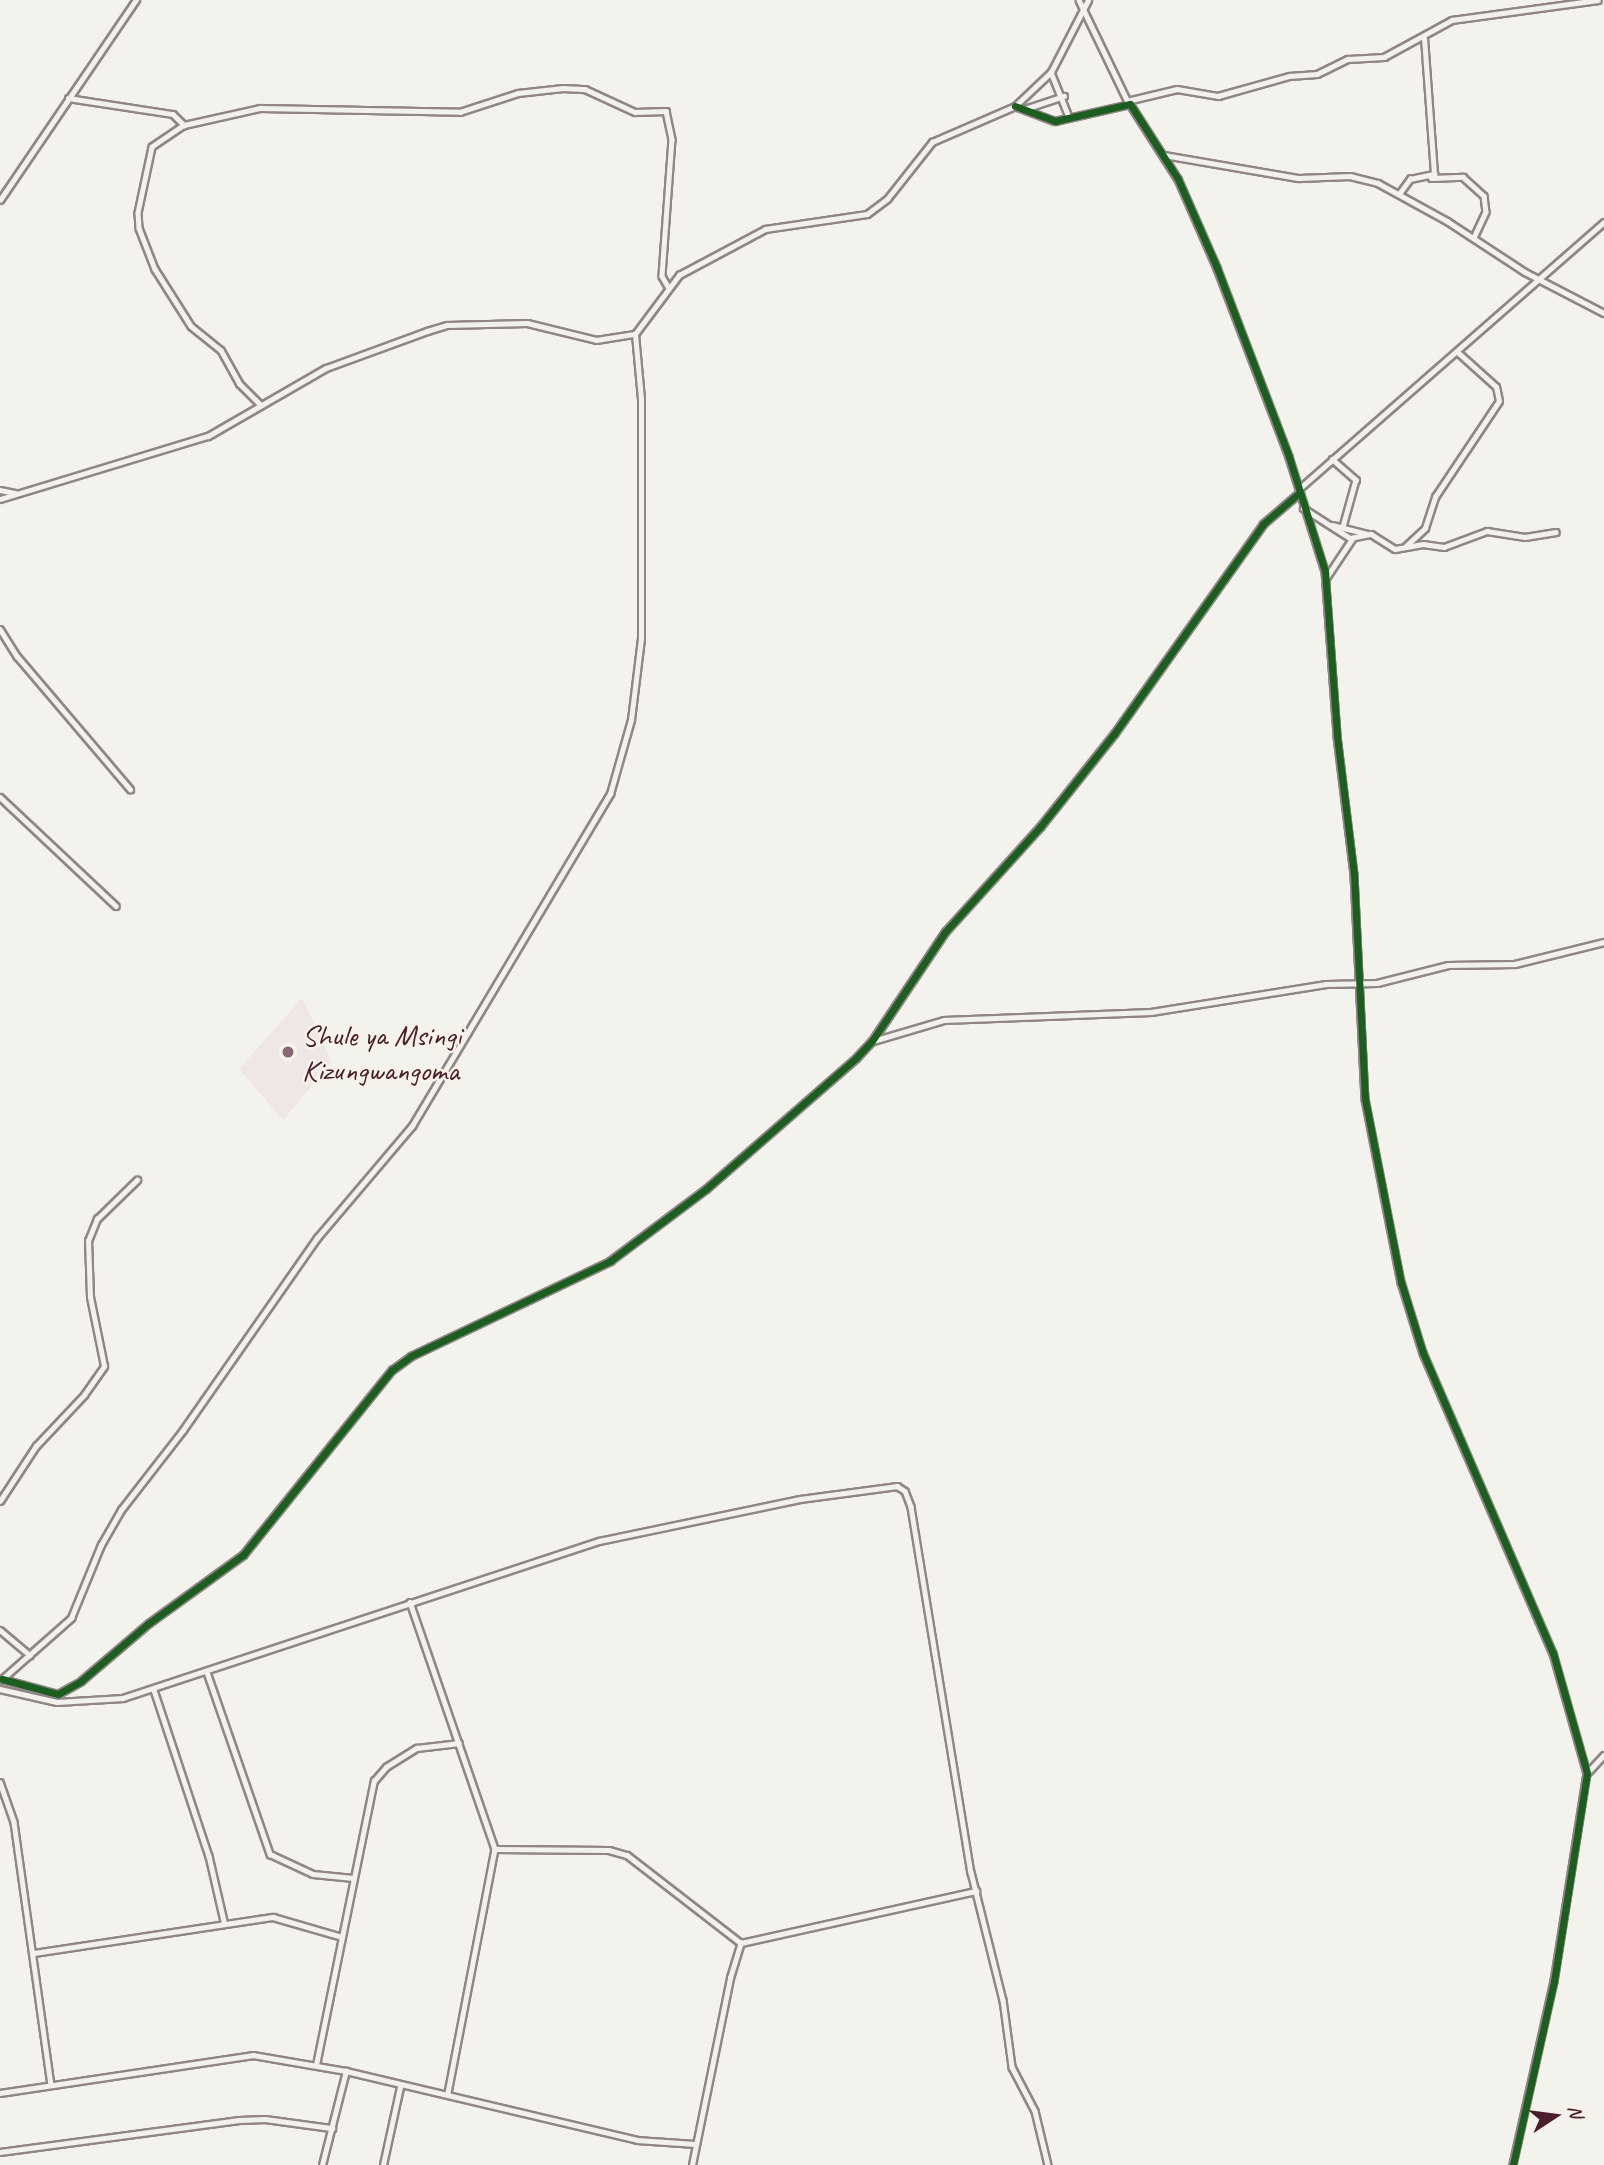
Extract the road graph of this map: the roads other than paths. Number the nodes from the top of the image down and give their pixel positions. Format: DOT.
graph roads {
  1 [pos="136,0"];
  2 [pos="1079,0"];
  3 [pos="1088,0"];
  4 [pos="1598,0"];
  5 [pos="1083,8"];
  6 [pos="1424,38"];
  7 [pos="1051,72"];
  8 [pos="1064,96"];
  9 [pos="68,98"];
  10 [pos="1127,102"];
  11 [pos="1015,106"];
  12 [pos="1024,110"];
  13 [pos="1069,117"];
  14 [pos="184,125"];
  15 [pos="1163,155"];
  16 [pos="1430,178"];
  17 [pos="1399,194"];
  18 [pos="0,200"];
  19 [pos="1604,222"];
  20 [pos="1474,238"];
  21 [pos="1541,281"];
  22 [pos="669,288"];
  23 [pos="1604,313"];
  24 [pos="635,334"];
  25 [pos="1458,353"];
  26 [pos="264,406"];
  27 [pos="1332,459"];
  28 [pos="0,490"];
  29 [pos="1298,492"];
  30 [pos="20,495"];
  31 [pos="0,499"];
  32 [pos="1302,508"];
  33 [pos="1330,525"];
  34 [pos="1343,527"];
  35 [pos="1556,532"];
  36 [pos="1368,534"];
  37 [pos="1352,538"];
  38 [pos="1404,548"];
  39 [pos="1326,578"];
  40 [pos="0,629"];
  41 [pos="130,789"];
  42 [pos="0,797"];
  43 [pos="116,906"];
  44 [pos="1604,942"];
  45 [pos="1359,983"];
  46 [pos="872,1041"];
  47 [pos="137,1180"];
  48 [pos="0,1501"];
  49 [pos="410,1602"];
  50 [pos="0,1630"];
  51 [pos="30,1655"];
  52 [pos="207,1672"];
  53 [pos="1,1680"];
  54 [pos="0,1689"];
  55 [pos="154,1690"];
  56 [pos="459,1743"];
  57 [pos="1604,1755"];
  58 [pos="1587,1773"];
  59 [pos="0,1782"];
  60 [pos="495,1849"];
  61 [pos="353,1878"];
  62 [pos="976,1891"];
  63 [pos="224,1921"];
  64 [pos="342,1937"];
  65 [pos="741,1943"];
  66 [pos="34,1953"];
  67 [pos="316,2065"];
  68 [pos="346,2071"];
  69 [pos="51,2084"];
  70 [pos="400,2087"];
  71 [pos="0,2093"];
  72 [pos="448,2094"];
  73 [pos="332,2128"];
  74 [pos="695,2144"];
  75 [pos="0,2152"];
  76 [pos="322,2165"];
  77 [pos="383,2165"];
  78 [pos="692,2165"];
  79 [pos="1048,2165"];
  80 [pos="1513,2165"];
  1 -- 9 [label="street"];
  2 -- 5 [label="street"];
  3 -- 5 [label="street"];
  4 -- 6 [label="street"];
  5 -- 7 [label="street"];
  5 -- 10 [label="street"];
  6 -- 10 [label="street"];
  6 -- 16 [label="street"];
  7 -- 8 [label="street"];
  7 -- 11 [label="street"];
  8 -- 12 [label="street"];
  8 -- 13 [label="street"];
  9 -- 14 [label="street"];
  9 -- 18 [label="street"];
  10 -- 13 [label="street"];
  10 -- 15 [label="street"];
  11 -- 12 [label="street"];
  11 -- 22 [label="street"];
  12 -- 13 [label="street"];
  14 -- 22 [label="street"];
  14 -- 26 [label="street"];
  15 -- 17 [label="street"];
  15 -- 29 [label="street"];
  16 -- 17 [label="street"];
  16 -- 20 [label="street"];
  17 -- 20 [label="street"];
  19 -- 21 [label="street"];
  20 -- 21 [label="street"];
  21 -- 23 [label="street"];
  21 -- 25 [label="street"];
  22 -- 24 [label="street"];
  24 -- 26 [label="street"];
  24 -- 51 [label="street"];
  25 -- 27 [label="street"];
  25 -- 38 [label="street"];
  26 -- 30 [label="street"];
  27 -- 29 [label="street"];
  27 -- 34 [label="street"];
  28 -- 30 [label="street"];
  29 -- 32 [label="street"];
  29 -- 46 [label="street"];
  30 -- 31 [label="street"];
  32 -- 33 [label="street"];
  32 -- 39 [label="street"];
  33 -- 34 [label="street"];
  33 -- 37 [label="street"];
  34 -- 36 [label="street"];
  35 -- 38 [label="street"];
  36 -- 37 [label="street"];
  36 -- 38 [label="street"];
  37 -- 39 [label="street"];
  39 -- 45 [label="street"];
  40 -- 41 [label="street"];
  42 -- 43 [label="street"];
  44 -- 45 [label="street"];
  45 -- 46 [label="street"];
  45 -- 58 [label="street"];
  46 -- 53 [label="street"];
  47 -- 48 [label="street"];
  49 -- 52 [label="street"];
  49 -- 56 [label="street"];
  49 -- 62 [label="street"];
  50 -- 51 [label="street"];
  51 -- 53 [label="street"];
  52 -- 55 [label="street"];
  52 -- 61 [label="street"];
  54 -- 55 [label="street"];
  55 -- 63 [label="street"];
  56 -- 60 [label="street"];
  56 -- 61 [label="street"];
  57 -- 58 [label="street"];
  58 -- 80 [label="street"];
  59 -- 66 [label="street"];
  60 -- 65 [label="street"];
  60 -- 72 [label="street"];
  61 -- 64 [label="street"];
  62 -- 65 [label="street"];
  62 -- 79 [label="street"];
  63 -- 64 [label="street"];
  63 -- 66 [label="street"];
  64 -- 67 [label="street"];
  65 -- 74 [label="street"];
  66 -- 69 [label="street"];
  67 -- 68 [label="street"];
  67 -- 69 [label="street"];
  68 -- 70 [label="street"];
  68 -- 73 [label="street"];
  69 -- 71 [label="street"];
  70 -- 72 [label="street"];
  70 -- 77 [label="street"];
  72 -- 74 [label="street"];
  73 -- 75 [label="street"];
  73 -- 76 [label="street"];
  74 -- 78 [label="street"];
}
